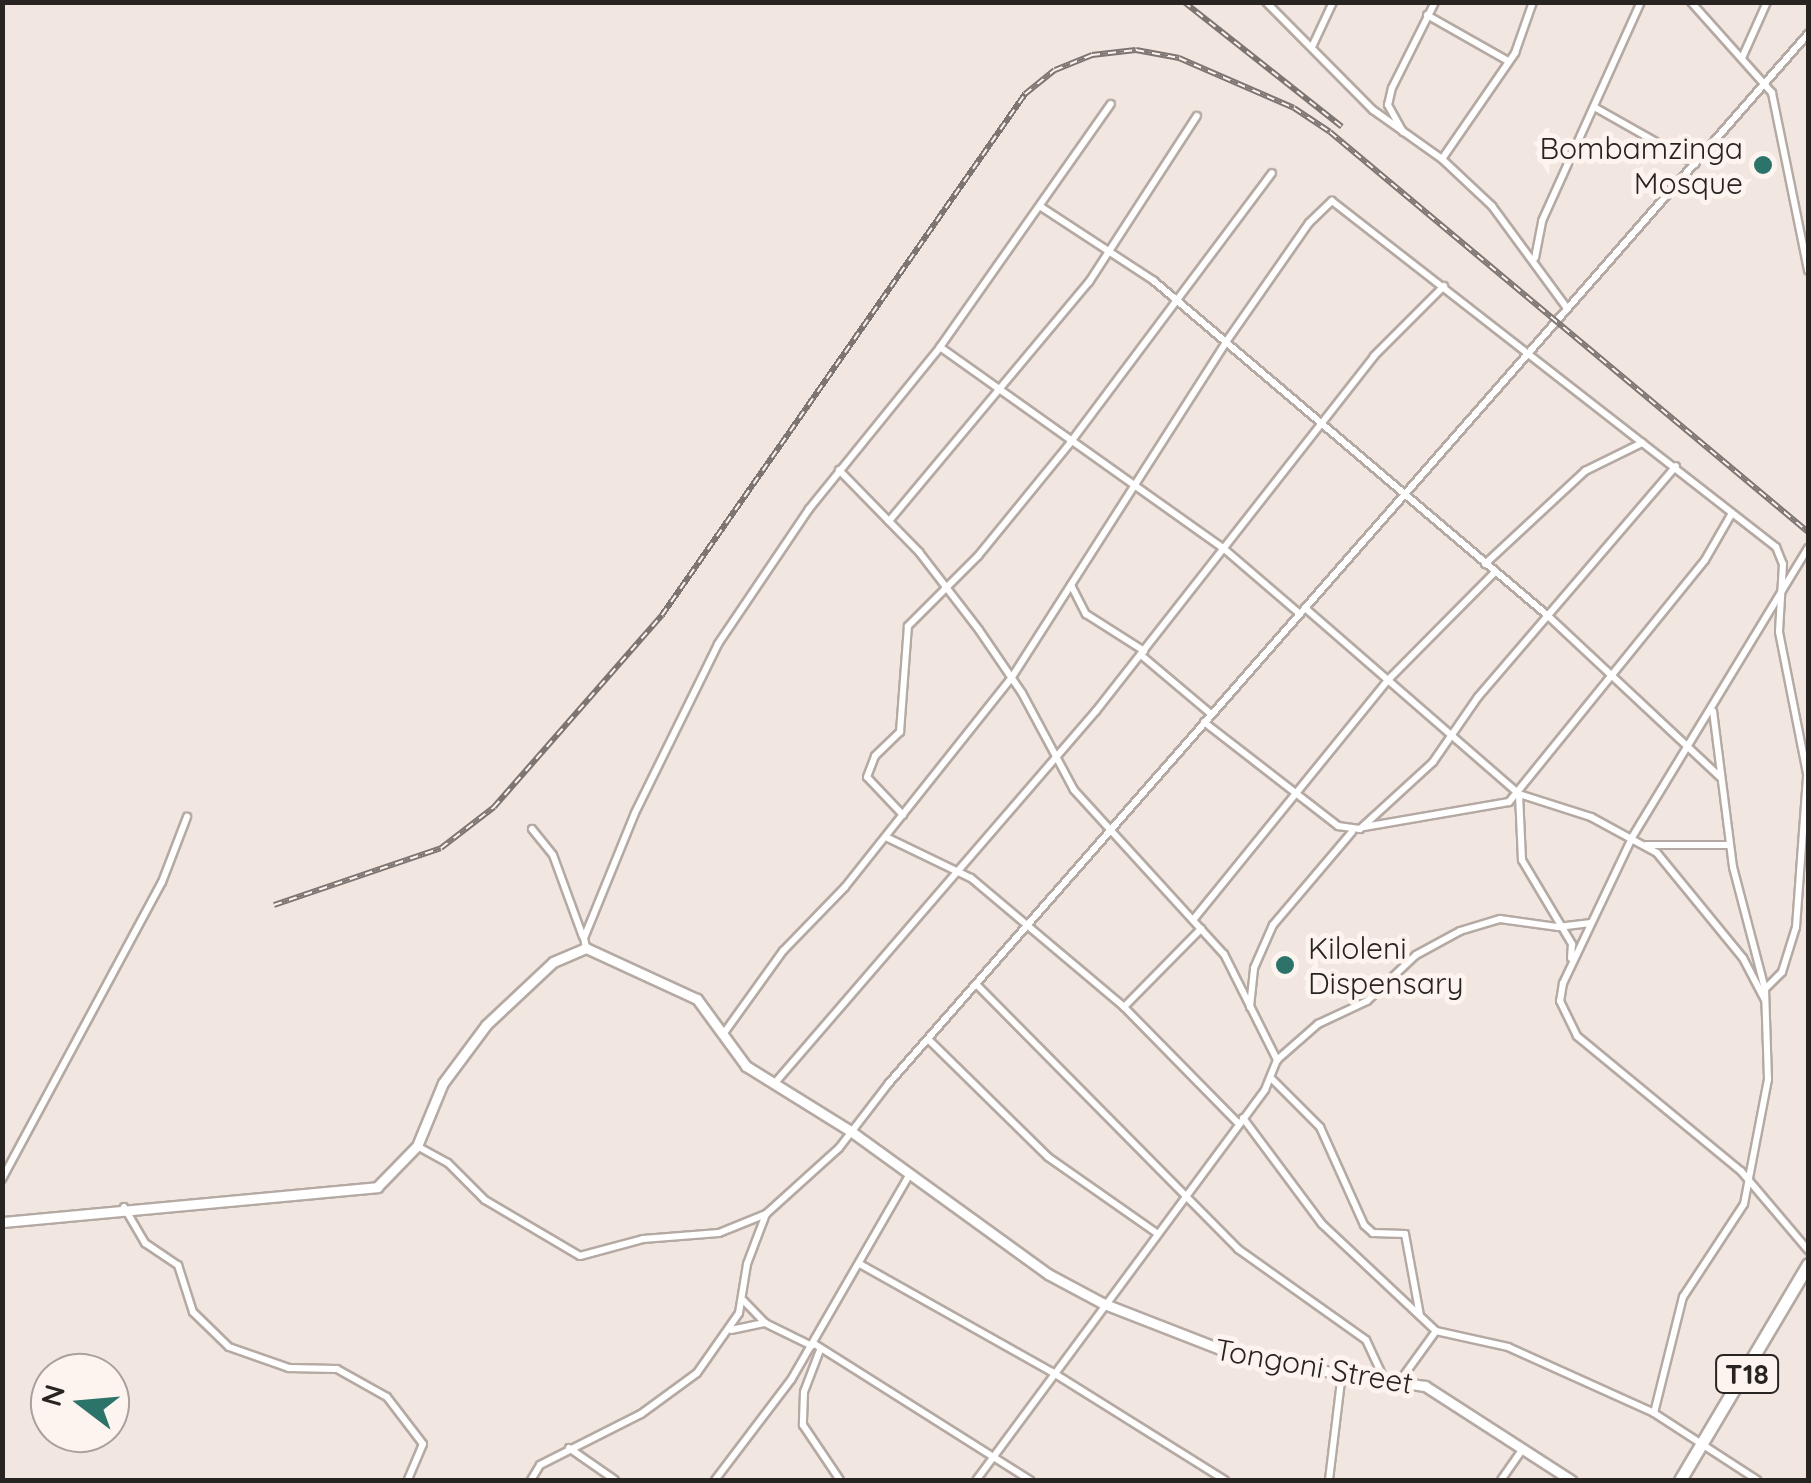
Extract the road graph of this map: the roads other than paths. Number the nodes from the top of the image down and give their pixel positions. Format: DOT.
graph roads {
  1 [pos="1266,2"];
  2 [pos="1333,2"];
  3 [pos="1435,2"];
  4 [pos="1534,2"];
  5 [pos="1642,2"];
  6 [pos="1691,2"];
  7 [pos="1768,2"];
  8 [pos="1427,15"];
  9 [pos="1808,34"];
  10 [pos="1312,48"];
  11 [pos="1742,58"];
  12 [pos="1508,61"];
  13 [pos="1766,84"];
  14 [pos="1110,104"];
  15 [pos="1596,108"];
  16 [pos="1197,116"];
  17 [pos="1404,133"];
  18 [pos="1442,159"];
  19 [pos="1695,164"];
  20 [pos="1272,173"];
  21 [pos="1041,206"];
  22 [pos="1114,248"];
  23 [pos="1535,258"];
  24 [pos="1808,264"];
  25 [pos="1444,286"];
  26 [pos="1175,302"];
  27 [pos="1567,308"];
  28 [pos="1226,342"];
  29 [pos="940,347"];
  30 [pos="1526,350"];
  31 [pos="998,391"];
  32 [pos="1322,422"];
  33 [pos="1070,443"];
  34 [pos="1642,443"];
  35 [pos="1676,466"];
  36 [pos="839,470"];
  37 [pos="1138,489"];
  38 [pos="1405,494"];
  39 [pos="1732,513"];
  40 [pos="888,522"];
  41 [pos="1223,548"];
  42 [pos="1808,548"];
  43 [pos="1485,564"];
  44 [pos="1495,572"];
  45 [pos="1071,585"];
  46 [pos="1782,586"];
  47 [pos="944,590"];
  48 [pos="1302,611"];
  49 [pos="1547,614"];
  50 [pos="1142,653"];
  51 [pos="1614,674"];
  52 [pos="1012,677"];
  53 [pos="1389,679"];
  54 [pos="1713,710"];
  55 [pos="1211,714"];
  56 [pos="1204,722"];
  57 [pos="1453,734"];
  58 [pos="1686,744"];
  59 [pos="1056,760"];
  60 [pos="1720,777"];
  61 [pos="1808,777"];
  62 [pos="1517,793"];
  63 [pos="1296,794"];
  64 [pos="903,816"];
  65 [pos="187,817"];
  66 [pos="1362,826"];
  67 [pos="532,828"];
  68 [pos="1111,828"];
  69 [pos="1352,832"];
  70 [pos="886,838"];
  71 [pos="1632,838"];
  72 [pos="1644,845"];
  73 [pos="1729,846"];
  74 [pos="959,870"];
  75 [pos="1192,920"];
  76 [pos="1591,924"];
  77 [pos="1026,925"];
  78 [pos="1558,928"];
  79 [pos="1201,929"];
  80 [pos="585,943"];
  81 [pos="1569,970"];
  82 [pos="976,984"];
  83 [pos="1765,989"];
  84 [pos="1765,1000"];
  85 [pos="1124,1007"];
  86 [pos="1250,1008"];
  87 [pos="724,1032"];
  88 [pos="928,1039"];
  89 [pos="1277,1060"];
  90 [pos="1272,1079"];
  91 [pos="774,1084"];
  92 [pos="1240,1120"];
  93 [pos="852,1132"];
  94 [pos="417,1146"];
  95 [pos="910,1176"];
  96 [pos="2,1179"];
  97 [pos="1750,1182"];
  98 [pos="1184,1197"];
  99 [pos="124,1208"];
  100 [pos="766,1214"];
  101 [pos="3,1222"];
  102 [pos="1155,1232"];
  103 [pos="1808,1250"];
  104 [pos="860,1264"];
  105 [pos="1808,1264"];
  106 [pos="744,1300"];
  107 [pos="1102,1304"];
  108 [pos="1420,1317"];
  109 [pos="765,1323"];
  110 [pos="730,1330"];
  111 [pos="1436,1331"];
  112 [pos="815,1346"];
  113 [pos="1052,1372"];
  114 [pos="1342,1372"];
  115 [pos="1382,1374"];
  116 [pos="1402,1378"];
  117 [pos="1654,1412"];
  118 [pos="1524,1447"];
  119 [pos="569,1448"];
  120 [pos="1702,1448"];
  121 [pos="994,1455"];
  122 [pos="408,1480"];
  123 [pos="531,1480"];
  124 [pos="616,1480"];
  125 [pos="714,1480"];
  126 [pos="840,1480"];
  127 [pos="976,1480"];
  128 [pos="1030,1480"];
  129 [pos="1225,1480"];
  130 [pos="1328,1480"];
  131 [pos="1501,1480"];
  132 [pos="1570,1480"];
  133 [pos="1680,1480"];
  134 [pos="1757,1480"];
  1 -- 10 [label="street"];
  2 -- 10 [label="street"];
  3 -- 8 [label="street"];
  4 -- 12 [label="street"];
  5 -- 15 [label="street"];
  6 -- 11 [label="street"];
  7 -- 11 [label="street"];
  8 -- 12 [label="street"];
  8 -- 17 [label="street"];
  9 -- 13 [label="street"];
  10 -- 17 [label="street"];
  11 -- 13 [label="street"];
  12 -- 18 [label="street"];
  13 -- 19 [label="street"];
  13 -- 24 [label="street"];
  14 -- 21 [label="street"];
  15 -- 19 [label="street"];
  15 -- 23 [label="street"];
  16 -- 22 [label="street"];
  17 -- 18 [label="street"];
  18 -- 23 [label="street"];
  19 -- 27 [label="street"];
  20 -- 26 [label="street"];
  21 -- 22 [label="street"];
  21 -- 29 [label="street"];
  22 -- 26 [label="street"];
  22 -- 31 [label="street"];
  23 -- 27 [label="street"];
  25 -- 28 [label="street"];
  25 -- 30 [label="street"];
  25 -- 32 [label="street"];
  26 -- 28 [label="street"];
  26 -- 33 [label="street"];
  27 -- 30 [label="street"];
  28 -- 32 [label="street"];
  28 -- 37 [label="street"];
  29 -- 31 [label="street"];
  29 -- 36 [label="street"];
  30 -- 34 [label="street"];
  30 -- 38 [label="street"];
  31 -- 33 [label="street"];
  31 -- 40 [label="street"];
  32 -- 38 [label="street"];
  32 -- 41 [label="street"];
  33 -- 37 [label="street"];
  33 -- 47 [label="street"];
  34 -- 35 [label="street"];
  34 -- 43 [label="street"];
  35 -- 39 [label="street"];
  35 -- 49 [label="street"];
  36 -- 40 [label="street"];
  36 -- 80 [label="street"];
  37 -- 41 [label="street"];
  37 -- 45 [label="street"];
  38 -- 43 [label="street"];
  38 -- 48 [label="street"];
  39 -- 46 [label="street"];
  39 -- 51 [label="street"];
  40 -- 47 [label="street"];
  41 -- 48 [label="street"];
  41 -- 50 [label="street"];
  42 -- 46 [label="street"];
  43 -- 44 [label="street"];
  44 -- 49 [label="street"];
  44 -- 53 [label="street"];
  45 -- 50 [label="street"];
  45 -- 52 [label="street"];
  46 -- 54 [label="street"];
  46 -- 61 [label="street"];
  47 -- 52 [label="street"];
  47 -- 64 [label="street"];
  48 -- 53 [label="street"];
  48 -- 55 [label="street"];
  49 -- 51 [label="street"];
  49 -- 57 [label="street"];
  50 -- 55 [label="street"];
  50 -- 59 [label="street"];
  51 -- 58 [label="street"];
  51 -- 62 [label="street"];
  52 -- 59 [label="street"];
  52 -- 64 [label="street"];
  53 -- 57 [label="street"];
  53 -- 63 [label="street"];
  54 -- 58 [label="street"];
  54 -- 60 [label="street"];
  55 -- 56 [label="street"];
  56 -- 63 [label="street"];
  56 -- 68 [label="street"];
  57 -- 62 [label="street"];
  57 -- 66 [label="street"];
  58 -- 60 [label="street"];
  58 -- 71 [label="street"];
  59 -- 68 [label="street"];
  59 -- 74 [label="street"];
  60 -- 73 [label="street"];
  61 -- 83 [label="street"];
  62 -- 66 [label="street"];
  62 -- 71 [label="street"];
  62 -- 78 [label="street"];
  63 -- 69 [label="street"];
  63 -- 75 [label="street"];
  64 -- 70 [label="street"];
  65 -- 96 [label="street"];
  66 -- 69 [label="street"];
  67 -- 80 [label="street"];
  68 -- 75 [label="street"];
  68 -- 77 [label="street"];
  69 -- 86 [label="street"];
  70 -- 74 [label="street"];
  70 -- 87 [label="street"];
  71 -- 72 [label="street"];
  71 -- 76 [label="street"];
  72 -- 73 [label="street"];
  72 -- 84 [label="street"];
  73 -- 83 [label="street"];
  74 -- 77 [label="street"];
  74 -- 91 [label="street"];
  75 -- 79 [label="street"];
  76 -- 78 [label="street"];
  76 -- 81 [label="street"];
  77 -- 82 [label="street"];
  77 -- 85 [label="street"];
  78 -- 81 [label="street"];
  78 -- 89 [label="street"];
  79 -- 85 [label="street"];
  79 -- 86 [label="street"];
  80 -- 87 [label="street, Tongoni Street"];
  80 -- 94 [label="street"];
  81 -- 97 [label="street"];
  82 -- 88 [label="street"];
  82 -- 98 [label="street"];
  83 -- 84 [label="street"];
  84 -- 97 [label="street"];
  85 -- 92 [label="street"];
  86 -- 89 [label="street"];
  87 -- 91 [label="street, Tongoni Street"];
  88 -- 93 [label="street"];
  88 -- 102 [label="street"];
  89 -- 90 [label="street"];
  90 -- 92 [label="street"];
  90 -- 108 [label="street"];
  91 -- 93 [label="street, Tongoni Street"];
  92 -- 98 [label="street"];
  92 -- 108 [label="street"];
  93 -- 95 [label="street, Tongoni Street"];
  93 -- 100 [label="street"];
  94 -- 99 [label="street"];
  94 -- 100 [label="street"];
  95 -- 104 [label="street"];
  95 -- 107 [label="street, Tongoni Street"];
  97 -- 103 [label="street"];
  97 -- 117 [label="street"];
  98 -- 102 [label="street"];
  98 -- 115 [label="street"];
  99 -- 101 [label="street"];
  99 -- 122 [label="street"];
  100 -- 106 [label="street"];
  102 -- 107 [label="street"];
  104 -- 112 [label="street"];
  104 -- 113 [label="street"];
  105 -- 120 [label="highway, T18"];
  106 -- 109 [label="street"];
  106 -- 110 [label="street"];
  107 -- 113 [label="street"];
  107 -- 114 [label="street, Tongoni Street"];
  108 -- 111 [label="street"];
  109 -- 110 [label="street"];
  109 -- 112 [label="street"];
  110 -- 119 [label="street"];
  111 -- 116 [label="street"];
  111 -- 117 [label="street"];
  112 -- 121 [label="street"];
  112 -- 125 [label="street"];
  112 -- 126 [label="street"];
  113 -- 121 [label="street"];
  113 -- 129 [label="street"];
  114 -- 115 [label="street, Tongoni Street"];
  114 -- 130 [label="street"];
  115 -- 116 [label="street, Tongoni Street"];
  116 -- 118 [label="street, Tongoni Street"];
  117 -- 120 [label="street"];
  118 -- 131 [label="street"];
  118 -- 132 [label="street, Tongoni Street"];
  119 -- 123 [label="street"];
  119 -- 124 [label="street"];
  120 -- 133 [label="highway, T18"];
  120 -- 134 [label="street"];
  121 -- 127 [label="street"];
  121 -- 128 [label="street"];
}
